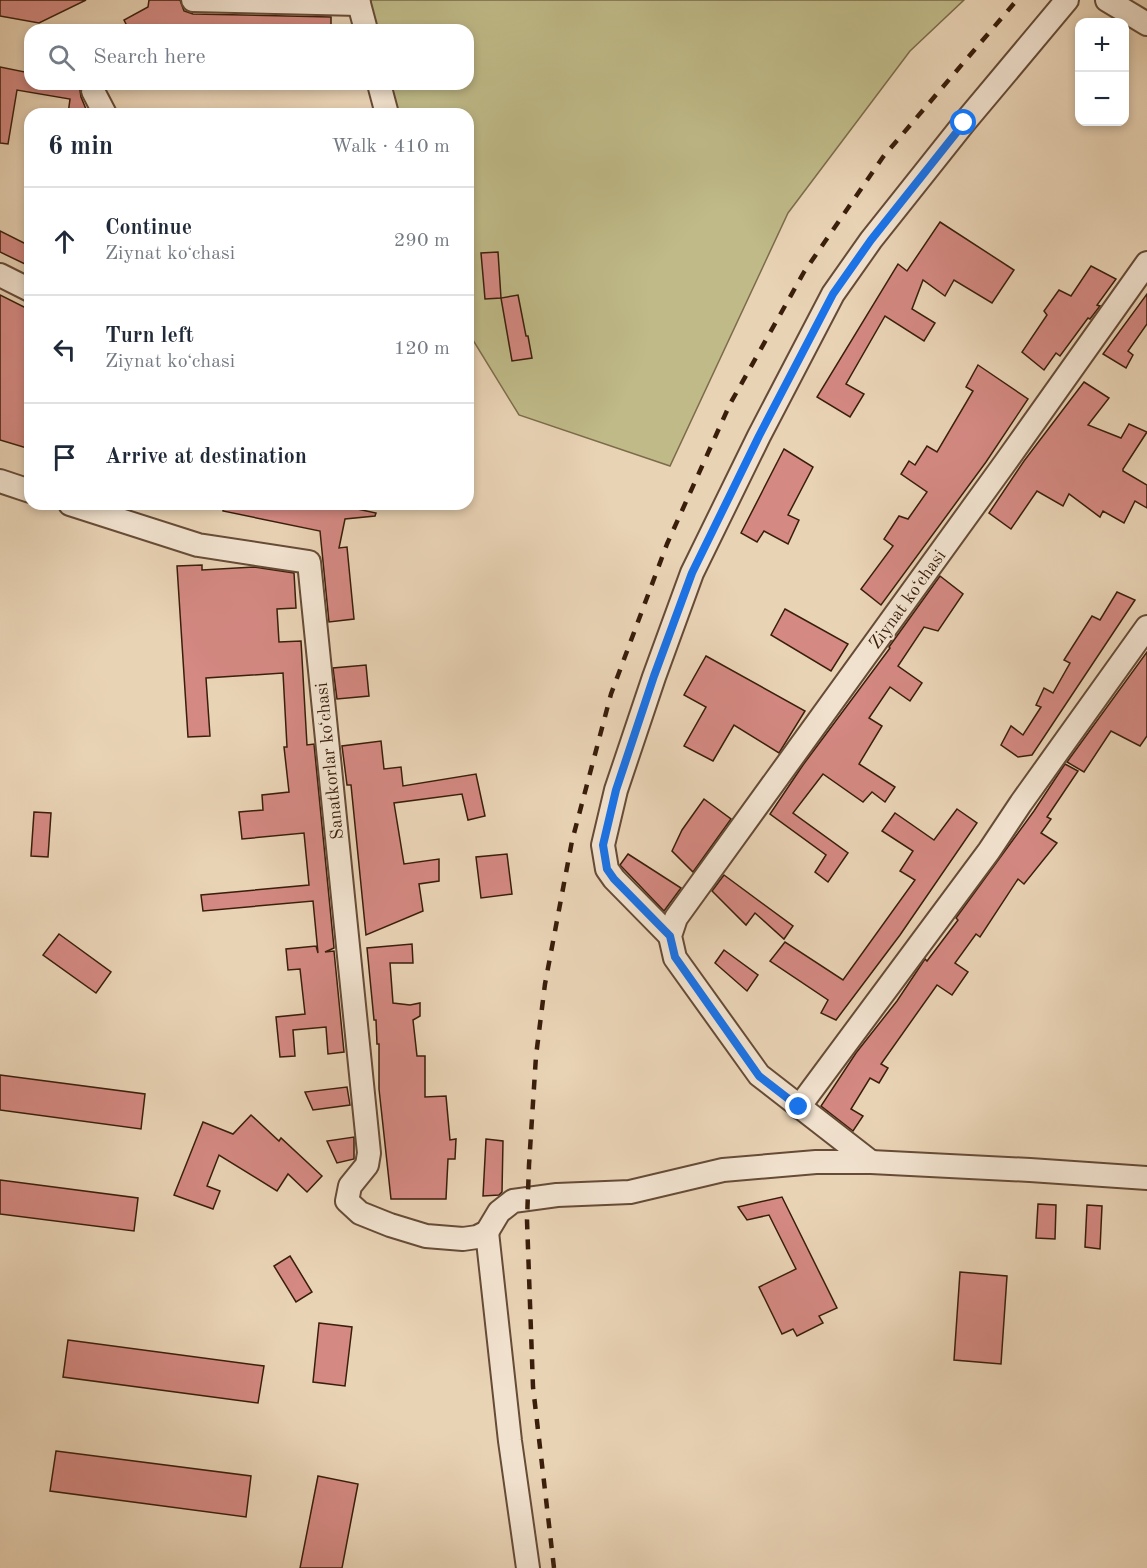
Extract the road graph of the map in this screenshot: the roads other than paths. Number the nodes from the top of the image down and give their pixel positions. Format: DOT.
graph roads {
  1 [pos="194,0"];
  2 [pos="1067,0"];
  3 [pos="1107,0"];
  4 [pos="359,2"];
  5 [pos="364,24"];
  6 [pos="1147,24"];
  7 [pos="381,90"];
  8 [pos="93,91"];
  9 [pos="102,108"];
  10 [pos="385,108"];
  11 [pos="1147,263"];
  12 [pos="0,275"];
  13 [pos="24,287"];
  14 [pos="0,482"];
  15 [pos="24,489"];
  16 [pos="89,510"];
  17 [pos="1147,627"];
  18 [pos="670,936"];
  19 [pos="799,1107"];
  20 [pos="871,1162"];
  21 [pos="1147,1178"];
  22 [pos="488,1232"];
  23 [pos="528,1568"];
  1 -- 4 [label="street"];
  2 -- 18 [label="street"];
  3 -- 6 [label="street"];
  4 -- 5 [label="street"];
  7 -- 10 [label="street"];
  8 -- 9 [label="street"];
  11 -- 18 [label="street, Ziynat koʻchasi"];
  12 -- 13 [label="street"];
  14 -- 15 [label="street"];
  16 -- 22 [label="street, Sanatkorlar koʻchasi"];
  17 -- 19 [label="street"];
  18 -- 19 [label="street"];
  19 -- 20 [label="street"];
  20 -- 21 [label="street"];
  20 -- 22 [label="street"];
  22 -- 23 [label="street"];
}
